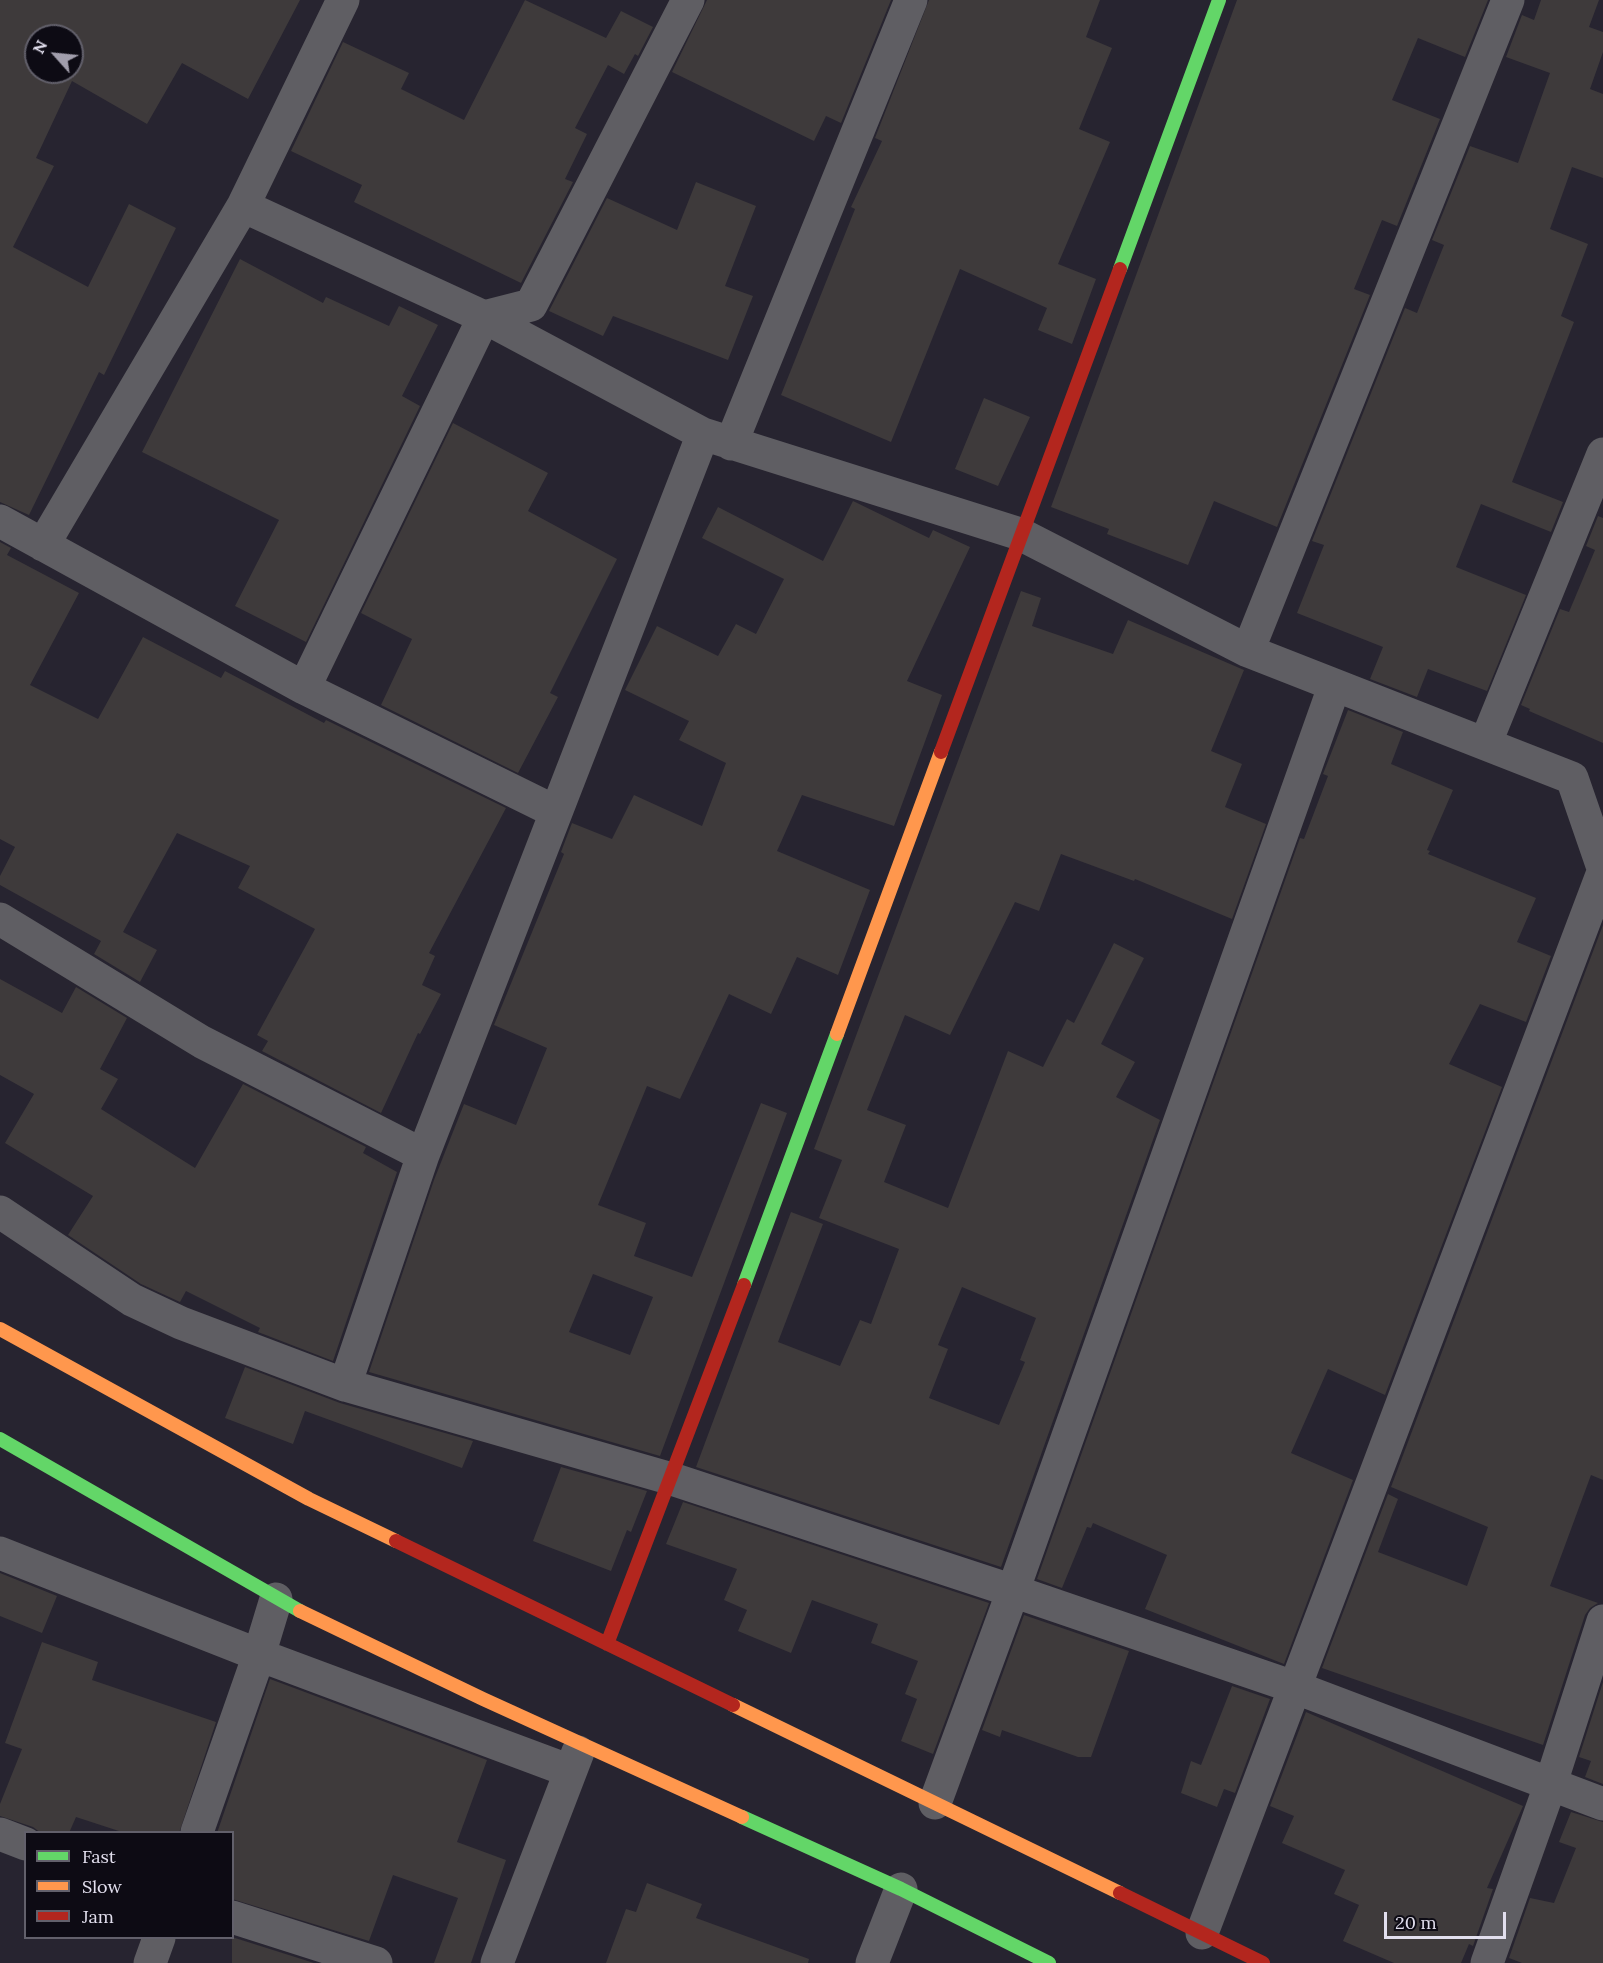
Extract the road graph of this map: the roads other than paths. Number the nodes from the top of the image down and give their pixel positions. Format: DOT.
graph roads {
  1 [pos="343,0"];
  2 [pos="688,0"];
  3 [pos="911,0"];
  4 [pos="1219,0"];
  5 [pos="1508,0"];
  6 [pos="243,206"];
  7 [pos="484,317"];
  8 [pos="717,439"];
  9 [pos="1603,454"];
  10 [pos="0,521"];
  11 [pos="1020,534"];
  12 [pos="43,545"];
  13 [pos="1248,651"];
  14 [pos="1335,687"];
  15 [pos="304,688"];
  16 [pos="1486,742"];
  17 [pos="556,812"];
  18 [pos="1603,870"];
  19 [pos="0,919"];
  20 [pos="423,1155"];
  21 [pos="0,1212"];
  22 [pos="0,1329"];
  23 [pos="345,1385"];
  24 [pos="0,1439"];
  25 [pos="672,1479"];
  26 [pos="0,1553"];
  27 [pos="1013,1591"];
  28 [pos="276,1599"];
  29 [pos="1603,1621"];
  30 [pos="607,1644"];
  31 [pos="259,1655"];
  32 [pos="1294,1687"];
  33 [pos="575,1757"];
  34 [pos="1551,1783"];
  35 [pos="935,1803"];
  36 [pos="1603,1804"];
  37 [pos="198,1831"];
  38 [pos="0,1834"];
  39 [pos="24,1843"];
  40 [pos="901,1889"];
  41 [pos="234,1918"];
  42 [pos="1202,1933"];
  43 [pos="159,1939"];
  44 [pos="150,1963"];
  45 [pos="376,1963"];
  46 [pos="497,1963"];
  47 [pos="872,1963"];
  48 [pos="1049,1963"];
  49 [pos="1263,1963"];
  50 [pos="1487,1963"];
  1 -- 6 [label="street"];
  2 -- 7 [label="street"];
  3 -- 8 [label="street"];
  4 -- 11 [label="street"];
  5 -- 13 [label="street"];
  6 -- 7 [label="street"];
  6 -- 12 [label="street"];
  7 -- 8 [label="street"];
  7 -- 15 [label="street"];
  8 -- 11 [label="street"];
  8 -- 17 [label="street"];
  9 -- 16 [label="street"];
  10 -- 12 [label="street"];
  11 -- 13 [label="street"];
  11 -- 25 [label="street"];
  12 -- 15 [label="street"];
  13 -- 14 [label="street"];
  14 -- 16 [label="street"];
  14 -- 27 [label="street"];
  15 -- 17 [label="street"];
  16 -- 18 [label="street"];
  17 -- 20 [label="street"];
  18 -- 32 [label="street"];
  19 -- 20 [label="street"];
  20 -- 23 [label="street"];
  21 -- 23 [label="street"];
  22 -- 30 [label="street"];
  23 -- 25 [label="street"];
  24 -- 28 [label="street"];
  25 -- 27 [label="street"];
  25 -- 30 [label="street"];
  26 -- 31 [label="street"];
  27 -- 32 [label="street"];
  27 -- 35 [label="street"];
  28 -- 31 [label="street"];
  28 -- 33 [label="street"];
  29 -- 34 [label="street"];
  30 -- 35 [label="street"];
  31 -- 33 [label="street"];
  31 -- 37 [label="street"];
  32 -- 34 [label="street"];
  32 -- 42 [label="street"];
  33 -- 40 [label="street"];
  33 -- 46 [label="street"];
  34 -- 36 [label="street"];
  34 -- 50 [label="street"];
  35 -- 42 [label="street"];
  38 -- 39 [label="street"];
  40 -- 47 [label="street"];
  40 -- 48 [label="street"];
  41 -- 45 [label="street"];
  42 -- 49 [label="street"];
  43 -- 44 [label="street"];
}
